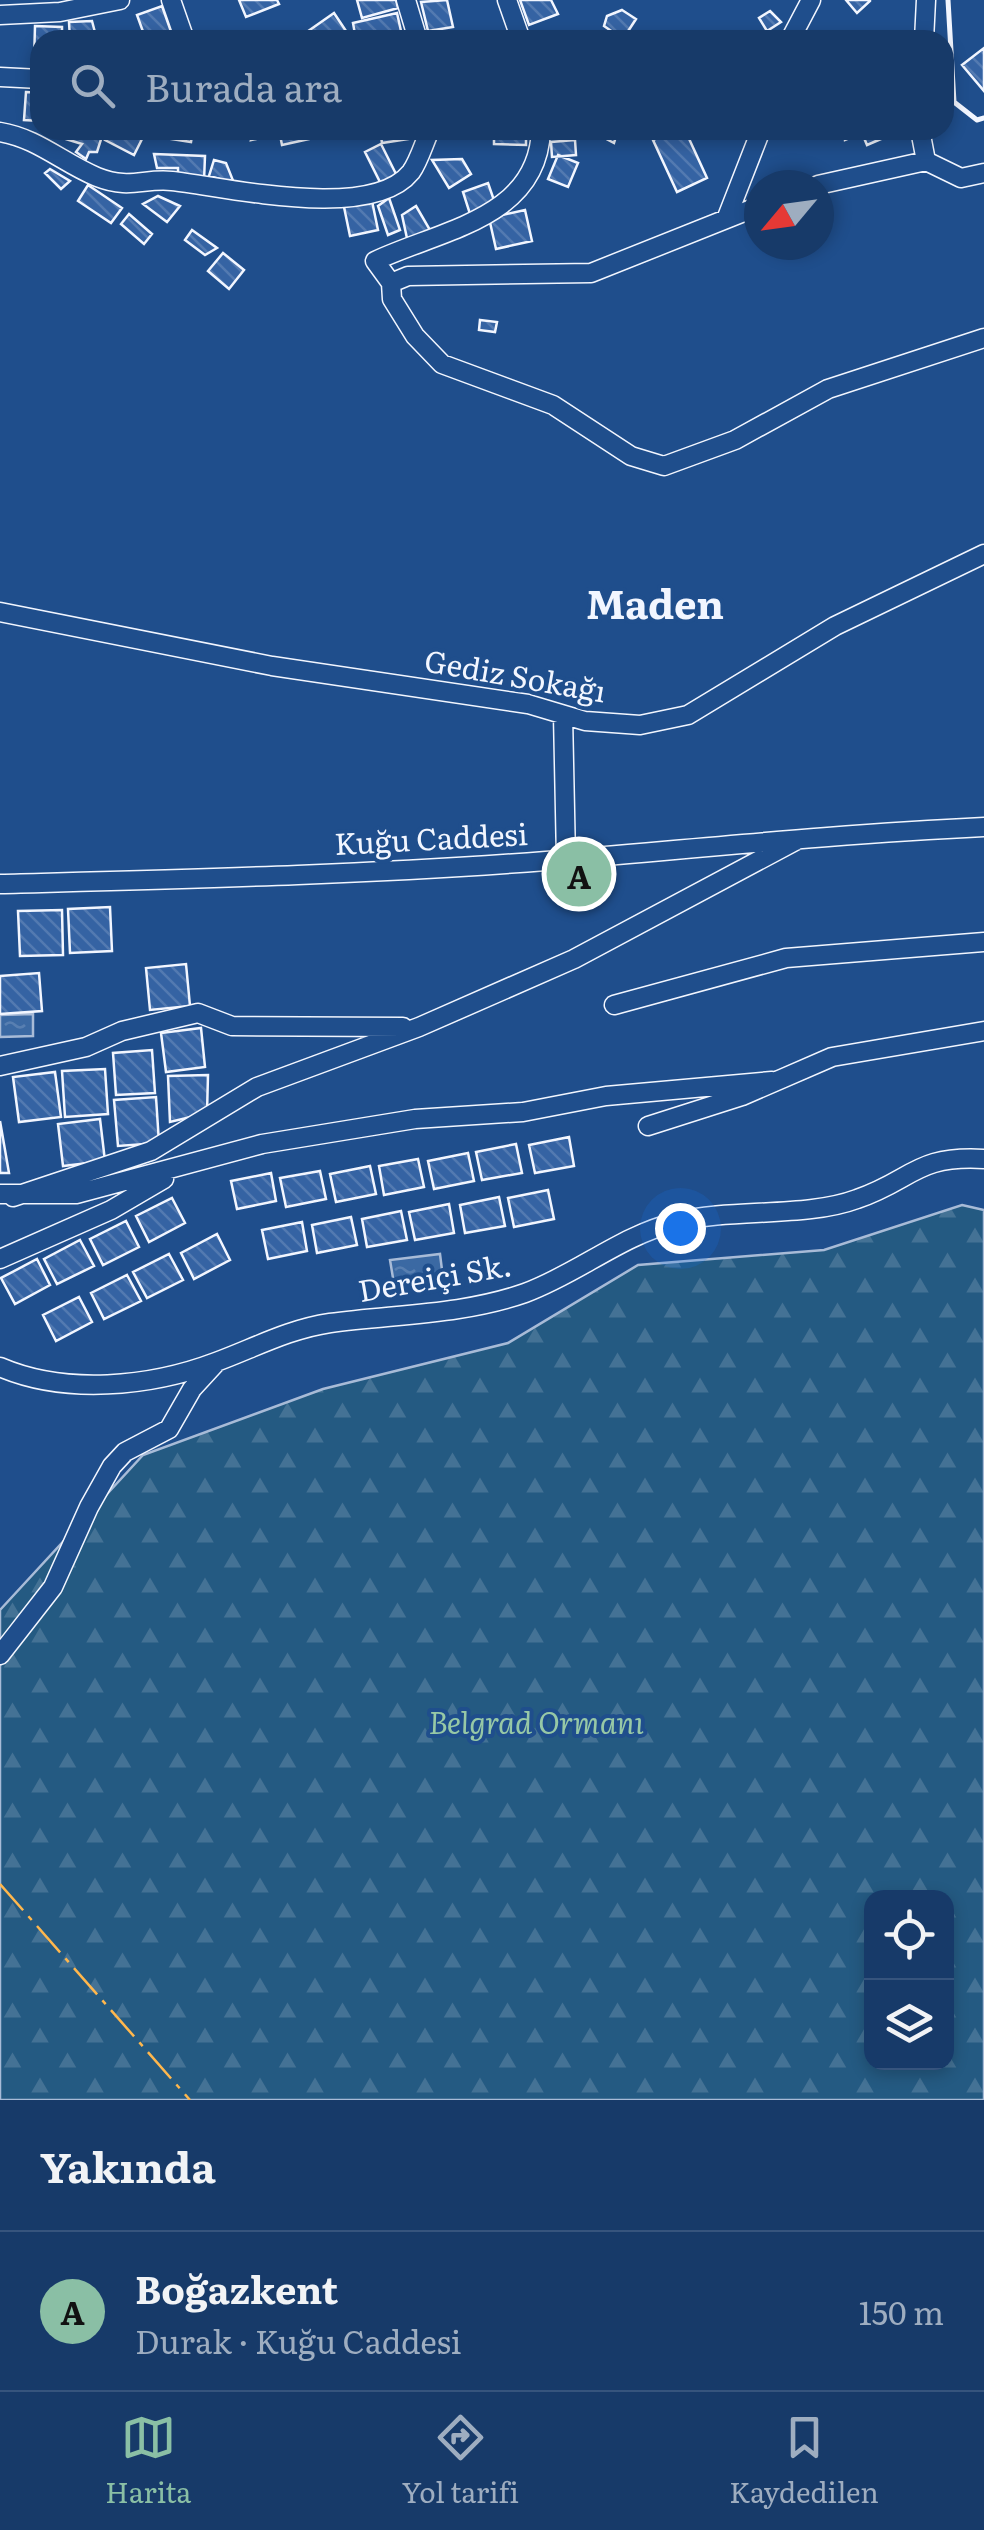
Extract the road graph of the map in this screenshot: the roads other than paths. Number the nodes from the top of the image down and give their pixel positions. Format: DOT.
graph roads {
  1 [pos="120,0"];
  2 [pos="171,0"];
  3 [pos="406,0"];
  4 [pos="508,0"];
  5 [pos="811,0"];
  6 [pos="926,0"];
  7 [pos="0,15"];
  8 [pos="182,30"];
  9 [pos="415,30"];
  10 [pos="518,30"];
  11 [pos="795,30"];
  12 [pos="924,30"];
  13 [pos="0,77"];
  14 [pos="30,78"];
  15 [pos="0,132"];
  16 [pos="425,140"];
  17 [pos="541,140"];
  18 [pos="758,140"];
  19 [pos="922,140"];
  20 [pos="926,161"];
  21 [pos="984,172"];
  22 [pos="834,181"];
  23 [pos="744,211"];
  24 [pos="727,217"];
  25 [pos="391,283"];
  26 [pos="984,338"];
  27 [pos="984,554"];
  28 [pos="0,612"];
  29 [pos="563,715"];
  30 [pos="984,827"];
  31 [pos="805,836"];
  32 [pos="566,859"];
  33 [pos="0,884"];
  34 [pos="984,942"];
  35 [pos="614,1005"];
  36 [pos="419,1028"];
  37 [pos="984,1031"];
  38 [pos="0,1066"];
  39 [pos="772,1081"];
  40 [pos="648,1126"];
  41 [pos="984,1159"];
  42 [pos="181,1168"];
  43 [pos="6,1195"];
  44 [pos="0,1259"];
  45 [pos="216,1362"];
  46 [pos="0,1367"];
  47 [pos="0,1655"];
  1 -- 7 [label="street"];
  2 -- 8 [label="street"];
  3 -- 9 [label="street"];
  4 -- 10 [label="street"];
  5 -- 11 [label="street"];
  6 -- 12 [label="street"];
  13 -- 14 [label="street"];
  15 -- 16 [label="street"];
  17 -- 25 [label="street"];
  18 -- 24 [label="street"];
  19 -- 20 [label="street"];
  20 -- 21 [label="street"];
  20 -- 22 [label="street"];
  23 -- 24 [label="street"];
  24 -- 25 [label="street"];
  25 -- 26 [label="street"];
  27 -- 29 [label="street, Gediz Sokağı"];
  28 -- 29 [label="street, Gediz Sokağı"];
  29 -- 32 [label="street"];
  30 -- 31 [label="street, Kuğu Caddesi"];
  31 -- 32 [label="street, Kuğu Caddesi"];
  31 -- 36 [label="street"];
  32 -- 33 [label="street, Kuğu Caddesi"];
  34 -- 35 [label="street"];
  36 -- 38 [label="street"];
  36 -- 43 [label="street"];
  37 -- 39 [label="street"];
  39 -- 40 [label="street"];
  39 -- 42 [label="street"];
  41 -- 45 [label="street, Dereiçi Sk."];
  42 -- 43 [label="street"];
  42 -- 44 [label="street"];
  45 -- 46 [label="street, Dereiçi Sk."];
  45 -- 47 [label="street"];
}
